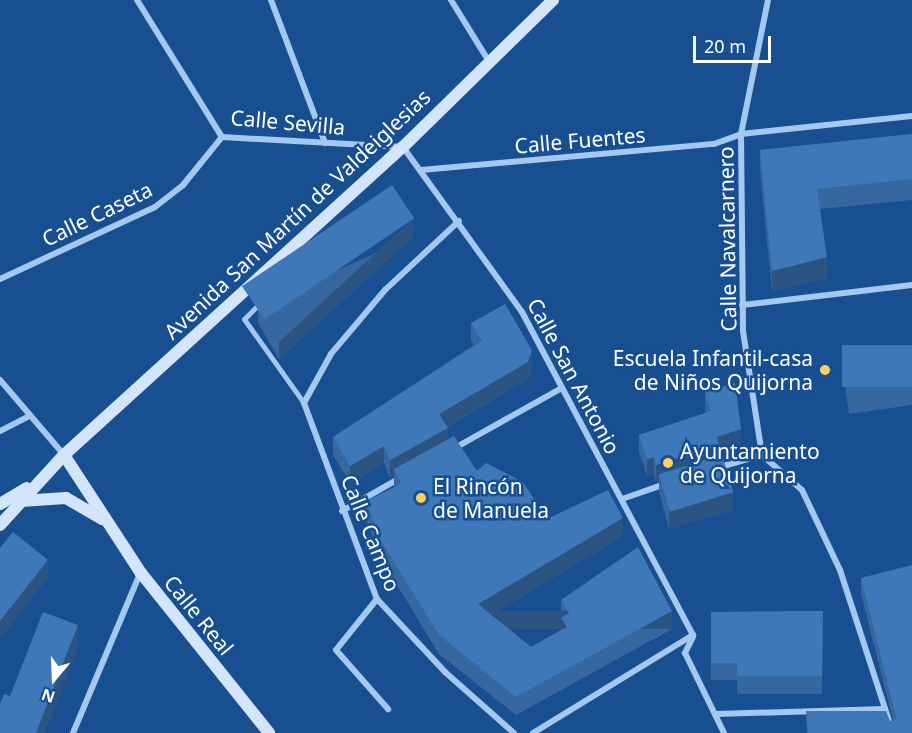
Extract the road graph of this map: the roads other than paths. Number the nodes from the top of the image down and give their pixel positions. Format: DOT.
graph roads {
  1 [pos="136,0"];
  2 [pos="271,0"];
  3 [pos="451,0"];
  4 [pos="553,0"];
  5 [pos="768,0"];
  6 [pos="488,60"];
  7 [pos="912,116"];
  8 [pos="741,134"];
  9 [pos="222,137"];
  10 [pos="325,143"];
  11 [pos="403,147"];
  12 [pos="421,170"];
  13 [pos="459,221"];
  14 [pos="0,279"];
  15 [pos="912,285"];
  16 [pos="247,286"];
  17 [pos="742,305"];
  18 [pos="0,380"];
  19 [pos="560,389"];
  20 [pos="304,403"];
  21 [pos="28,417"];
  22 [pos="0,431"];
  23 [pos="446,453"];
  24 [pos="64,454"];
  25 [pos="762,455"];
  26 [pos="707,471"];
  27 [pos="404,476"];
  28 [pos="677,480"];
  29 [pos="36,482"];
  30 [pos="622,499"];
  31 [pos="21,501"];
  32 [pos="0,504"];
  33 [pos="342,511"];
  34 [pos="103,519"];
  35 [pos="0,525"];
  36 [pos="141,573"];
  37 [pos="377,599"];
  38 [pos="693,635"];
  39 [pos="388,709"];
  40 [pos="885,709"];
  41 [pos="716,714"];
  42 [pos="73,733"];
  43 [pos="269,733"];
  44 [pos="514,733"];
  45 [pos="534,733"];
  46 [pos="724,733"];
  47 [pos="893,733"];
  1 -- 9 [label="street, Calle Sevilla"];
  2 -- 10 [label="street"];
  3 -- 6 [label="street"];
  4 -- 6 [label="main road, Avenida San Martín de Valdeiglesias"];
  5 -- 8 [label="street, Calle Navalcarnero"];
  6 -- 11 [label="main road, Avenida San Martín de Valdeiglesias"];
  7 -- 8 [label="street, Calle Fuentes"];
  8 -- 12 [label="street, Calle Fuentes"];
  8 -- 17 [label="street, Calle Navalcarnero"];
  9 -- 10 [label="street, Calle Sevilla"];
  9 -- 14 [label="street, Calle Caseta"];
  10 -- 11 [label="street, Calle Sevilla"];
  11 -- 12 [label="street, Calle San Antonio"];
  11 -- 16 [label="main road, Avenida San Martín de Valdeiglesias"];
  12 -- 13 [label="street, Calle San Antonio"];
  13 -- 19 [label="street, Calle San Antonio"];
  13 -- 20 [label="street"];
  15 -- 17 [label="street"];
  16 -- 20 [label="street, Calle Campo"];
  16 -- 24 [label="main road, Avenida San Martín de Valdeiglesias"];
  17 -- 25 [label="street, Calle Navalcarnero"];
  18 -- 21 [label="street, Calle Real"];
  19 -- 23 [label="street"];
  19 -- 30 [label="street, Calle San Antonio"];
  20 -- 33 [label="street, Calle Campo"];
  21 -- 22 [label="street"];
  21 -- 24 [label="street, Calle Real"];
  24 -- 29 [label="main road, Avenida San Martín de Valdeiglesias"];
  24 -- 34 [label="main road, Calle Real"];
  25 -- 26 [label="street"];
  25 -- 40 [label="street"];
  27 -- 33 [label="street"];
  28 -- 30 [label="street"];
  29 -- 31 [label="main road"];
  29 -- 32 [label="main road"];
  30 -- 38 [label="street, Calle San Antonio"];
  31 -- 34 [label="main road, Calle Real"];
  31 -- 35 [label="main road"];
  33 -- 37 [label="street, Calle Campo"];
  34 -- 36 [label="main road, Calle Real"];
  36 -- 42 [label="street"];
  36 -- 43 [label="main road, Calle Real"];
  37 -- 39 [label="street"];
  37 -- 44 [label="street, Calle Campo"];
  38 -- 41 [label="street"];
  38 -- 45 [label="street"];
  40 -- 41 [label="street"];
  40 -- 47 [label="street"];
  41 -- 46 [label="street"];
}
